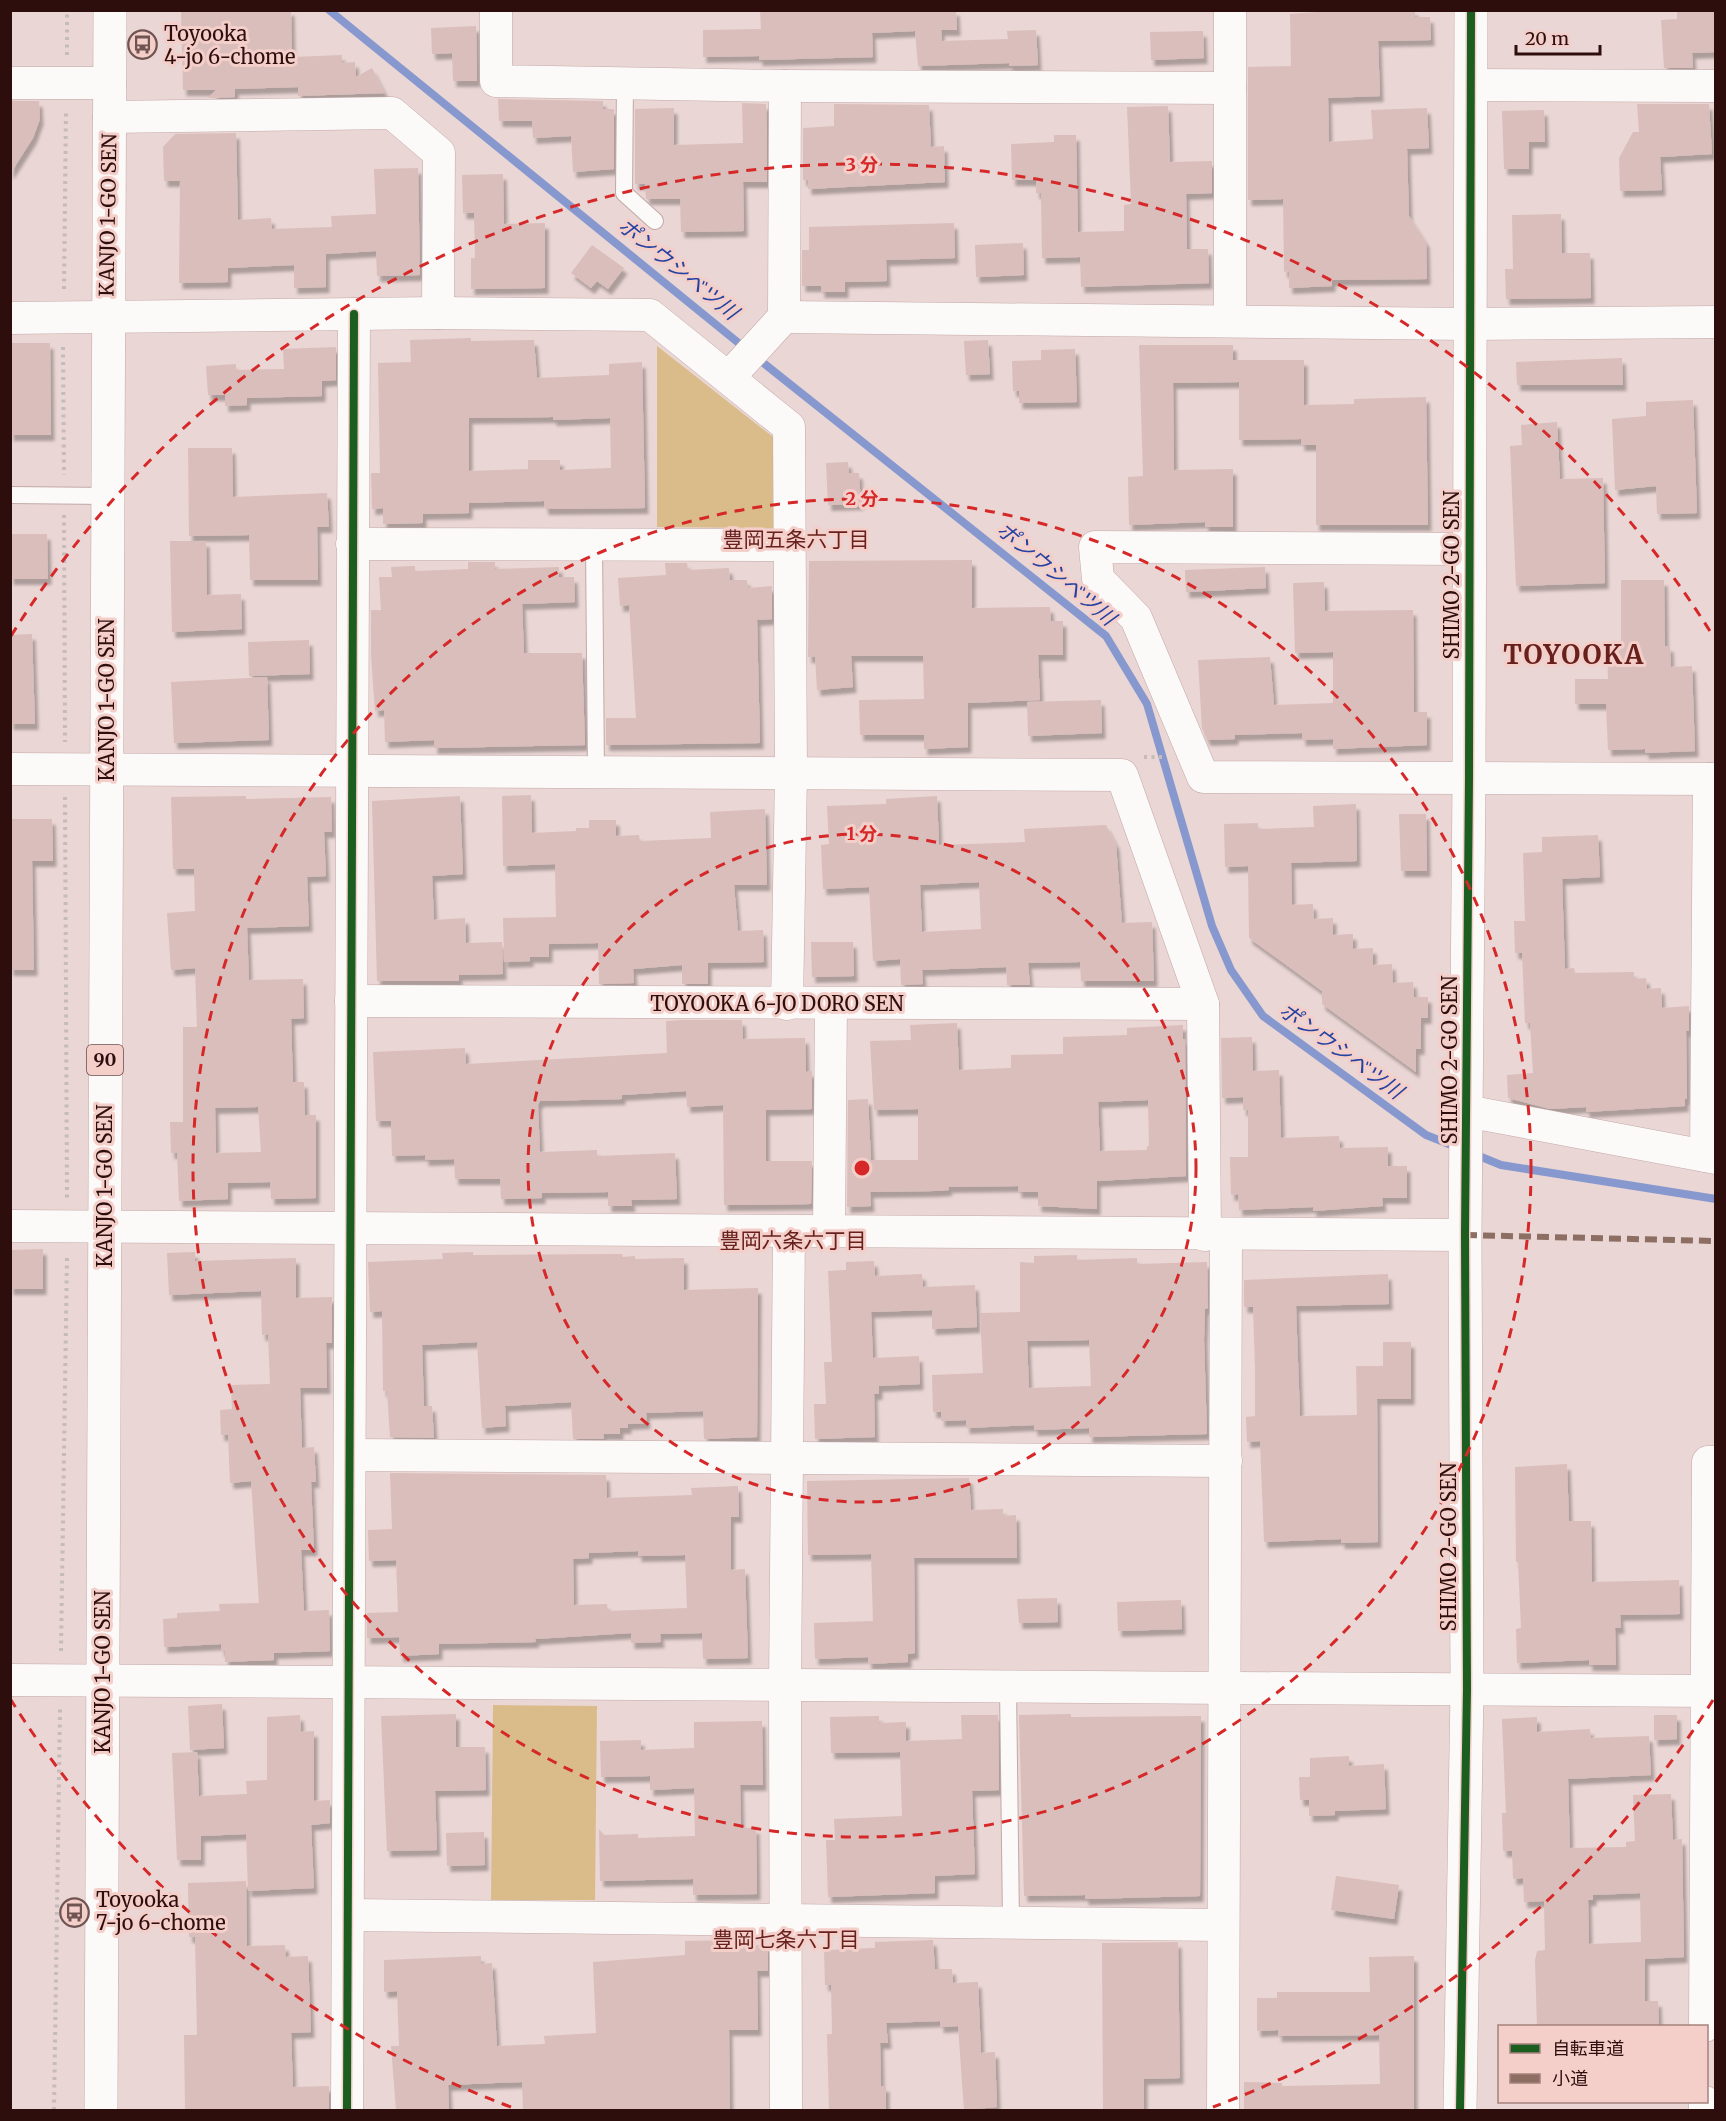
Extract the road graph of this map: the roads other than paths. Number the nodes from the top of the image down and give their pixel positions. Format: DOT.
graph roads {
  1 [pos="110,10"];
  2 [pos="496,10"];
  3 [pos="1230,10"];
  4 [pos="1471,10"];
  5 [pos="10,83"];
  6 [pos="110,83"];
  7 [pos="625,83"];
  8 [pos="1471,85"];
  9 [pos="785,86"];
  10 [pos="1716,86"];
  11 [pos="1230,88"];
  12 [pos="109,117"];
  13 [pos="655,220"];
  14 [pos="438,313"];
  15 [pos="354,314"];
  16 [pos="107,316"];
  17 [pos="10,318"];
  18 [pos="1230,321"];
  19 [pos="1716,322"];
  20 [pos="1470,324"];
  21 [pos="777,325"];
  22 [pos="735,371"];
  23 [pos="10,495"];
  24 [pos="107,496"];
  25 [pos="352,544"];
  26 [pos="594,544"];
  27 [pos="790,545"];
  28 [pos="1468,549"];
  29 [pos="10,769"];
  30 [pos="107,770"];
  31 [pos="352,771"];
  32 [pos="596,772"];
  33 [pos="791,773"];
  34 [pos="1469,777"];
  35 [pos="1712,779"];
  36 [pos="351,1001"];
  37 [pos="787,1004"];
  38 [pos="1203,1004"];
  39 [pos="831,1005"];
  40 [pos="1712,1008"];
  41 [pos="1466,1121"];
  42 [pos="1711,1157"];
  43 [pos="10,1226"];
  44 [pos="105,1227"];
  45 [pos="350,1228"];
  46 [pos="789,1232"];
  47 [pos="829,1232"];
  48 [pos="1215,1235"];
  49 [pos="1464,1235"];
  50 [pos="350,1455"];
  51 [pos="787,1459"];
  52 [pos="1226,1461"];
  53 [pos="1716,1462"];
  54 [pos="10,1680"];
  55 [pos="104,1682"];
  56 [pos="348,1683"];
  57 [pos="785,1685"];
  58 [pos="1008,1687"];
  59 [pos="1225,1689"];
  60 [pos="1467,1689"];
  61 [pos="1711,1691"];
  62 [pos="349,1915"];
  63 [pos="786,1920"];
  64 [pos="1011,1923"];
  65 [pos="1222,1925"];
  66 [pos="1705,2025"];
  67 [pos="101,2110"];
  68 [pos="347,2110"];
  69 [pos="786,2110"];
  70 [pos="1223,2110"];
  71 [pos="1460,2110"];
  1 -- 6 [label="main road, KANJO 1-GO SEN / 90"];
  2 -- 7 [label="street"];
  3 -- 11 [label="street"];
  4 -- 8 [label="main road, SHIMO 2-GO SEN"];
  5 -- 6 [label="street"];
  6 -- 12 [label="main road, KANJO 1-GO SEN / 90"];
  7 -- 9 [label="street"];
  7 -- 13 [label="lane"];
  8 -- 10 [label="street"];
  8 -- 20 [label="main road, SHIMO 2-GO SEN"];
  9 -- 11 [label="street"];
  9 -- 21 [label="street"];
  11 -- 18 [label="street"];
  12 -- 14 [label="street"];
  12 -- 16 [label="main road, KANJO 1-GO SEN / 90"];
  14 -- 15 [label="street"];
  14 -- 22 [label="street"];
  15 -- 16 [label="street"];
  15 -- 25 [label="street"];
  16 -- 17 [label="street"];
  16 -- 24 [label="main road, KANJO 1-GO SEN / 90"];
  18 -- 20 [label="street"];
  18 -- 21 [label="street"];
  19 -- 20 [label="street"];
  20 -- 28 [label="main road, SHIMO 2-GO SEN"];
  21 -- 22 [label="street"];
  22 -- 27 [label="street"];
  23 -- 24 [label="lane"];
  24 -- 30 [label="main road, KANJO 1-GO SEN / 90"];
  25 -- 26 [label="street"];
  25 -- 31 [label="street"];
  26 -- 27 [label="street"];
  26 -- 32 [label="lane"];
  27 -- 33 [label="street"];
  28 -- 34 [label="main road, SHIMO 2-GO SEN"];
  28 -- 34 [label="street"];
  29 -- 30 [label="street"];
  30 -- 31 [label="street"];
  30 -- 44 [label="main road, KANJO 1-GO SEN / 90"];
  31 -- 32 [label="street"];
  31 -- 36 [label="street"];
  32 -- 33 [label="street"];
  33 -- 37 [label="street"];
  33 -- 38 [label="street"];
  34 -- 35 [label="street"];
  34 -- 41 [label="main road, SHIMO 2-GO SEN"];
  35 -- 40 [label="street"];
  36 -- 37 [label="street, TOYOOKA 6-JO DORO SEN"];
  36 -- 45 [label="street"];
  37 -- 39 [label="street, TOYOOKA 6-JO DORO SEN"];
  38 -- 39 [label="street, TOYOOKA 6-JO DORO SEN"];
  38 -- 48 [label="street"];
  39 -- 47 [label="street"];
  40 -- 42 [label="street"];
  41 -- 42 [label="street"];
  41 -- 49 [label="main road, SHIMO 2-GO SEN"];
  43 -- 44 [label="street"];
  44 -- 45 [label="street"];
  44 -- 55 [label="main road, KANJO 1-GO SEN / 90"];
  45 -- 46 [label="street"];
  45 -- 50 [label="street"];
  46 -- 47 [label="street"];
  46 -- 51 [label="street"];
  47 -- 48 [label="street"];
  48 -- 49 [label="street"];
  48 -- 52 [label="street"];
  49 -- 60 [label="main road, SHIMO 2-GO SEN"];
  50 -- 51 [label="street"];
  50 -- 56 [label="street"];
  51 -- 52 [label="street"];
  51 -- 57 [label="street"];
  52 -- 59 [label="street"];
  53 -- 61 [label="street"];
  54 -- 55 [label="street"];
  55 -- 56 [label="street"];
  55 -- 67 [label="main road, KANJO 1-GO SEN / 90"];
  56 -- 57 [label="street"];
  56 -- 62 [label="street"];
  57 -- 58 [label="street"];
  57 -- 63 [label="street"];
  58 -- 59 [label="street"];
  58 -- 64 [label="lane"];
  59 -- 60 [label="street"];
  59 -- 65 [label="street"];
  60 -- 61 [label="street"];
  60 -- 71 [label="main road, SHIMO 2-GO SEN"];
  61 -- 66 [label="street"];
  62 -- 63 [label="street"];
  62 -- 68 [label="street"];
  63 -- 64 [label="street"];
  63 -- 69 [label="street"];
  64 -- 65 [label="street"];
  65 -- 70 [label="street"];
}
